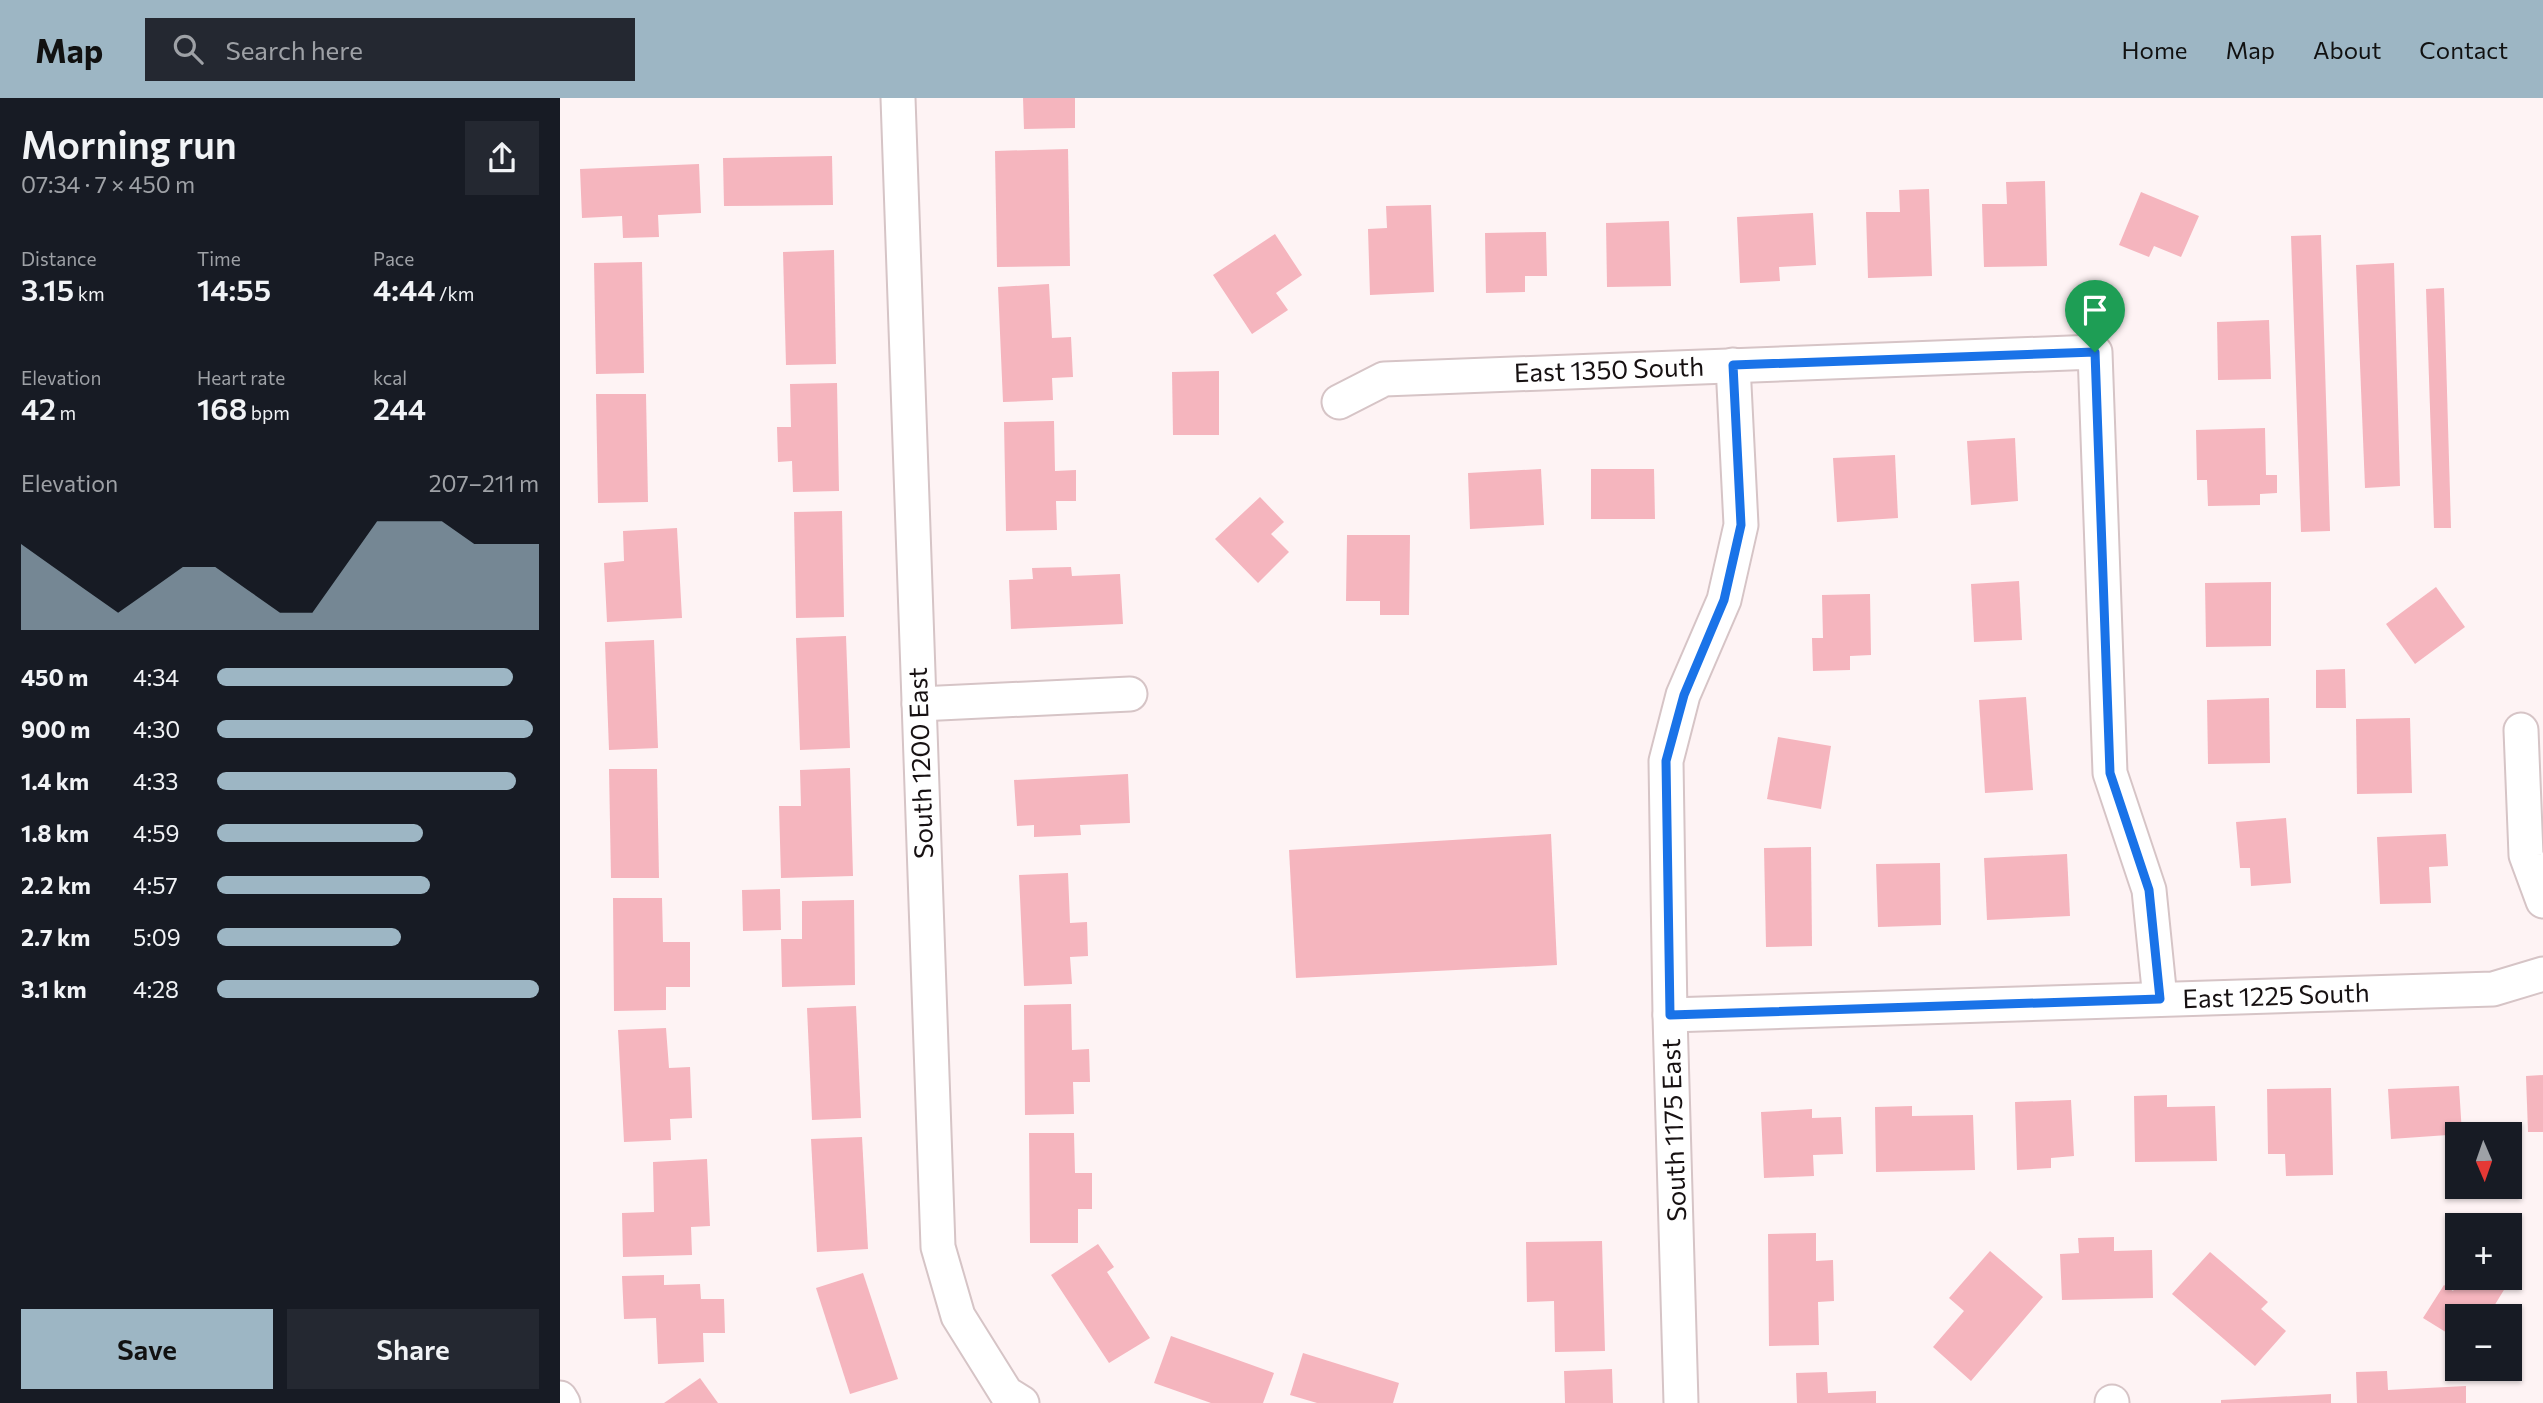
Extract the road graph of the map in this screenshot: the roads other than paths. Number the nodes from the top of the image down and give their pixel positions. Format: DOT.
graph roads {
  1 [pos="898,98"];
  2 [pos="1733,365"];
  3 [pos="1339,402"];
  4 [pos="1130,694"];
  5 [pos="919,704"];
  6 [pos="2521,730"];
  7 [pos="2543,901"];
  8 [pos="2543,974"];
  9 [pos="2160,999"];
  10 [pos="1670,1015"];
  11 [pos="560,1398"];
  12 [pos="563,1403"];
  13 [pos="1022,1403"];
  14 [pos="1681,1403"];
  1 -- 5 [label="street, South 1200 East"];
  2 -- 3 [label="street, East 1350 South"];
  2 -- 9 [label="street, East 1350 South"];
  2 -- 10 [label="street, South 1175 East"];
  4 -- 5 [label="street"];
  5 -- 13 [label="street, South 1200 East"];
  6 -- 7 [label="street"];
  8 -- 9 [label="street, East 1225 South"];
  9 -- 10 [label="street, East 1225 South"];
  10 -- 14 [label="street, South 1175 East"];
  11 -- 12 [label="street"];
}
